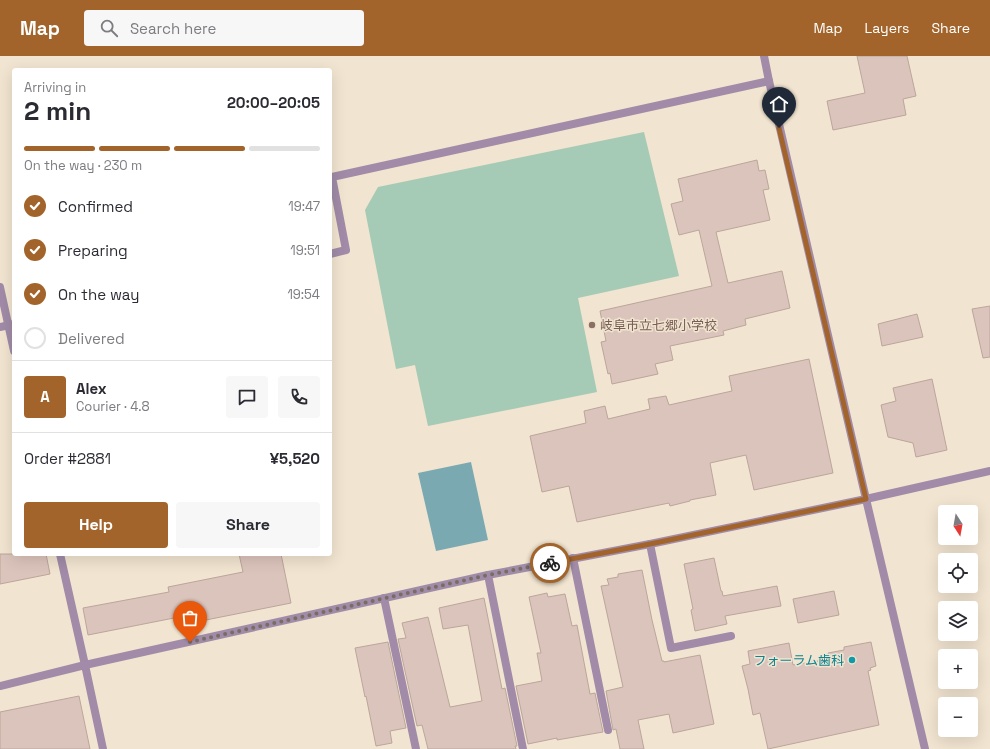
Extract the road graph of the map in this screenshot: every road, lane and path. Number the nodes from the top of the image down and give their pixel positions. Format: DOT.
graph roads {
  1 [pos="764,56"];
  2 [pos="769,81"];
  3 [pos="332,177"];
  4 [pos="332,177"];
  5 [pos="332,254"];
  6 [pos="0,287"];
  7 [pos="7,325"];
  8 [pos="12,344"];
  9 [pos="990,471"];
  10 [pos="866,499"];
  11 [pos="650,544"];
  12 [pos="60,556"];
  13 [pos="573,558"];
  14 [pos="488,575"];
  15 [pos="384,598"];
  16 [pos="731,636"];
  17 [pos="85,665"];
  18 [pos="0,686"];
  19 [pos="608,730"];
  20 [pos="103,749"];
  21 [pos="416,749"];
  22 [pos="523,749"];
  23 [pos="925,749"];
  1 -- 2 [label="street"];
  2 -- 3 [label="street"];
  2 -- 10 [label="street"];
  4 -- 5 [label="street"];
  6 -- 7 [label="street"];
  7 -- 8 [label="street"];
  9 -- 10 [label="street"];
  10 -- 11 [label="street"];
  10 -- 23 [label="street"];
  11 -- 13 [label="street"];
  11 -- 16 [label="street"];
  12 -- 17 [label="street"];
  13 -- 14 [label="street"];
  13 -- 19 [label="street"];
  14 -- 15 [label="street"];
  14 -- 22 [label="street"];
  15 -- 17 [label="street"];
  15 -- 21 [label="street"];
  17 -- 18 [label="street"];
  17 -- 20 [label="street"];
}
